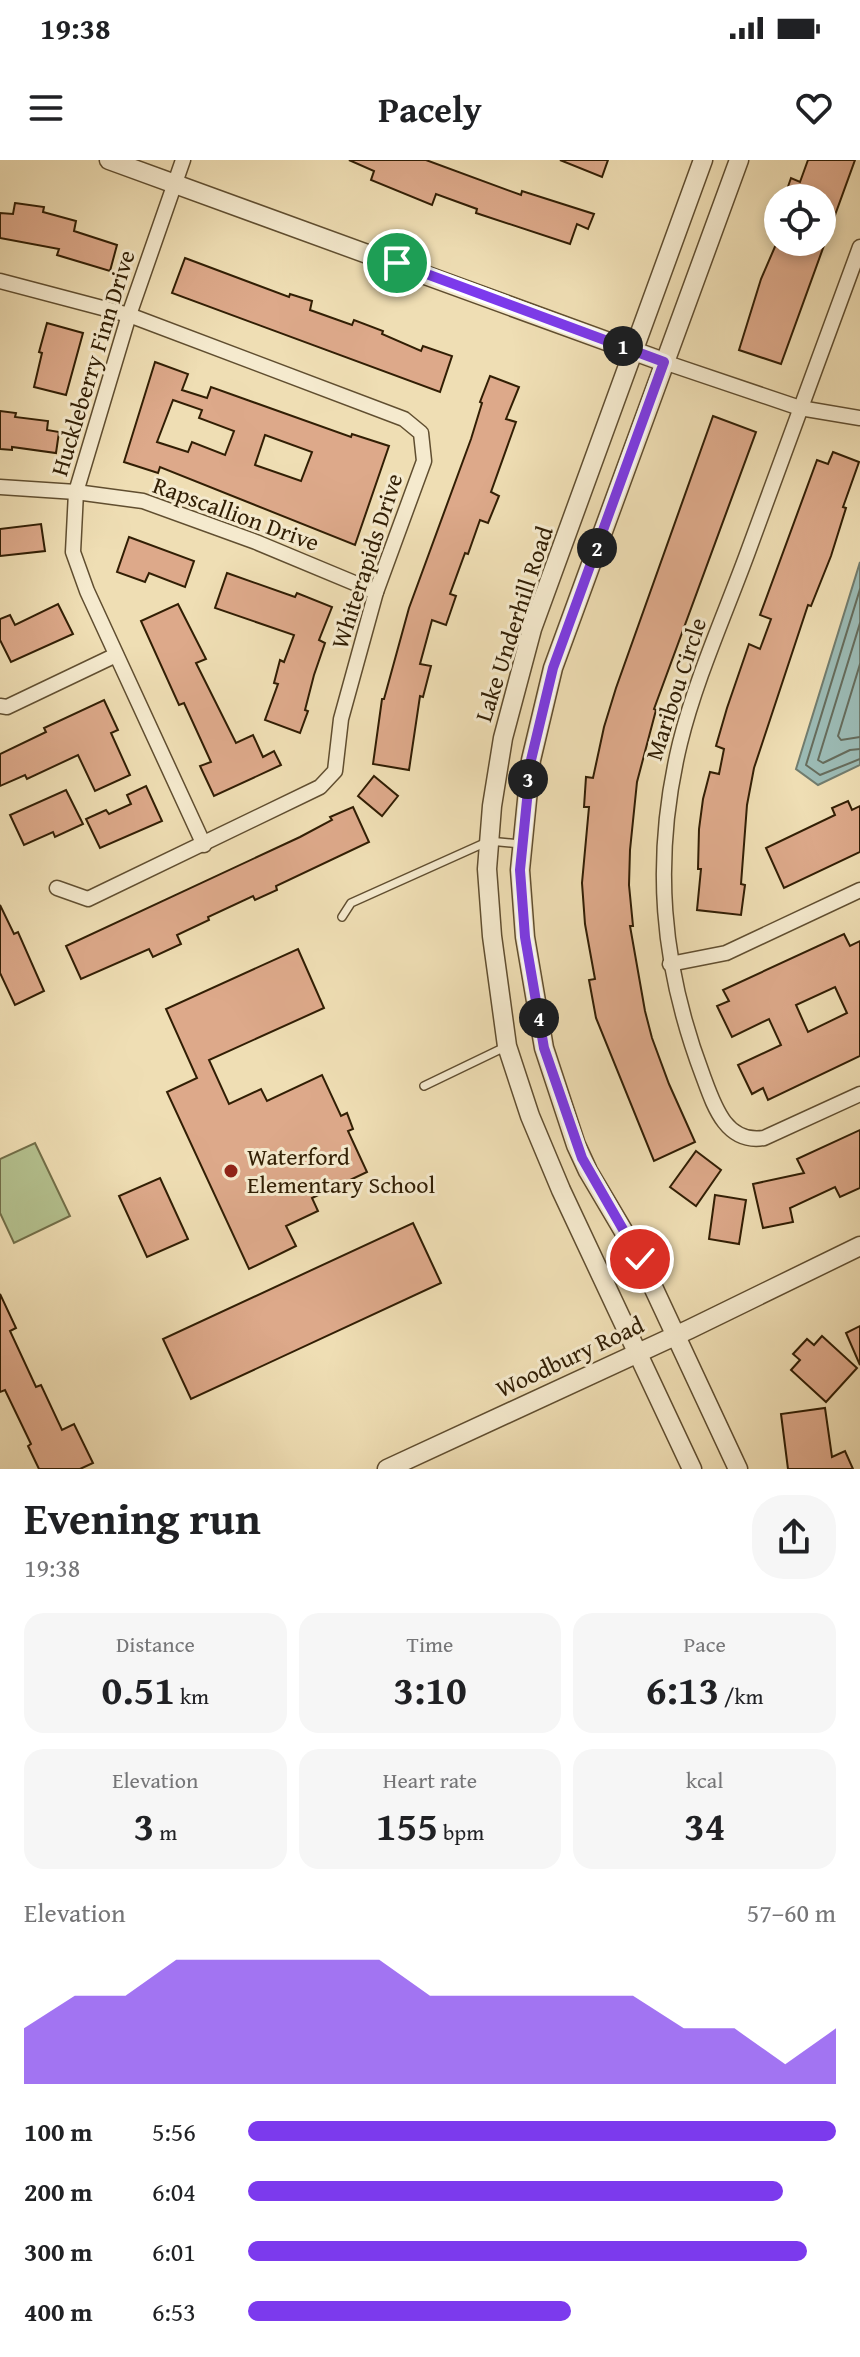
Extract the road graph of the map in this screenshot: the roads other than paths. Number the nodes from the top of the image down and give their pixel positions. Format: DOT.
graph roads {
  1 [pos="109,160"];
  2 [pos="183,160"];
  3 [pos="703,160"];
  4 [pos="739,160"];
  5 [pos="175,182"];
  6 [pos="860,247"];
  7 [pos="0,281"];
  8 [pos="129,315"];
  9 [pos="634,351"];
  10 [pos="664,362"];
  11 [pos="800,408"];
  12 [pos="860,418"];
  13 [pos="0,487"];
  14 [pos="76,492"];
  15 [pos="376,592"];
  16 [pos="116,655"];
  17 [pos="0,706"];
  18 [pos="489,841"];
  19 [pos="522,844"];
  20 [pos="204,845"];
  21 [pos="57,888"];
  22 [pos="860,890"];
  23 [pos="342,917"];
  24 [pos="670,964"];
  25 [pos="507,1046"];
  26 [pos="424,1086"];
  27 [pos="860,1094"];
  28 [pos="860,1246"];
  29 [pos="675,1335"];
  30 [pos="637,1353"];
  31 [pos="387,1469"];
  32 [pos="692,1469"];
  33 [pos="738,1469"];
  1 -- 5 [label="street"];
  2 -- 5 [label="street, Huckleberry Finn Drive"];
  3 -- 9 [label="street, Lake Underhill Road"];
  4 -- 10 [label="street"];
  5 -- 8 [label="street, Huckleberry Finn Drive"];
  5 -- 9 [label="street"];
  6 -- 11 [label="street, Maribou Circle"];
  7 -- 8 [label="street, Whiterapids Drive"];
  8 -- 14 [label="street, Huckleberry Finn Drive"];
  8 -- 15 [label="street, Whiterapids Drive"];
  9 -- 10 [label="street"];
  9 -- 18 [label="street, Lake Underhill Road"];
  10 -- 11 [label="street"];
  10 -- 19 [label="street"];
  11 -- 12 [label="street"];
  11 -- 24 [label="street, Maribou Circle"];
  13 -- 14 [label="street, Rapscallion Drive"];
  14 -- 15 [label="street, Rapscallion Drive"];
  14 -- 16 [label="street, Huckleberry Finn Drive"];
  15 -- 20 [label="street, Whiterapids Drive"];
  16 -- 17 [label="street"];
  16 -- 20 [label="street, Huckleberry Finn Drive"];
  18 -- 19 [label="lane"];
  18 -- 23 [label="lane"];
  18 -- 25 [label="street, Lake Underhill Road"];
  19 -- 29 [label="street"];
  20 -- 21 [label="street, Whiterapids Drive"];
  22 -- 24 [label="street"];
  24 -- 27 [label="street, Maribou Circle"];
  25 -- 26 [label="lane"];
  25 -- 30 [label="street, Lake Underhill Road"];
  28 -- 29 [label="street, Woodbury Road"];
  29 -- 30 [label="street, Woodbury Road"];
  29 -- 33 [label="street"];
  30 -- 31 [label="street, Woodbury Road"];
  30 -- 32 [label="street, Lake Underhill Road"];
}
